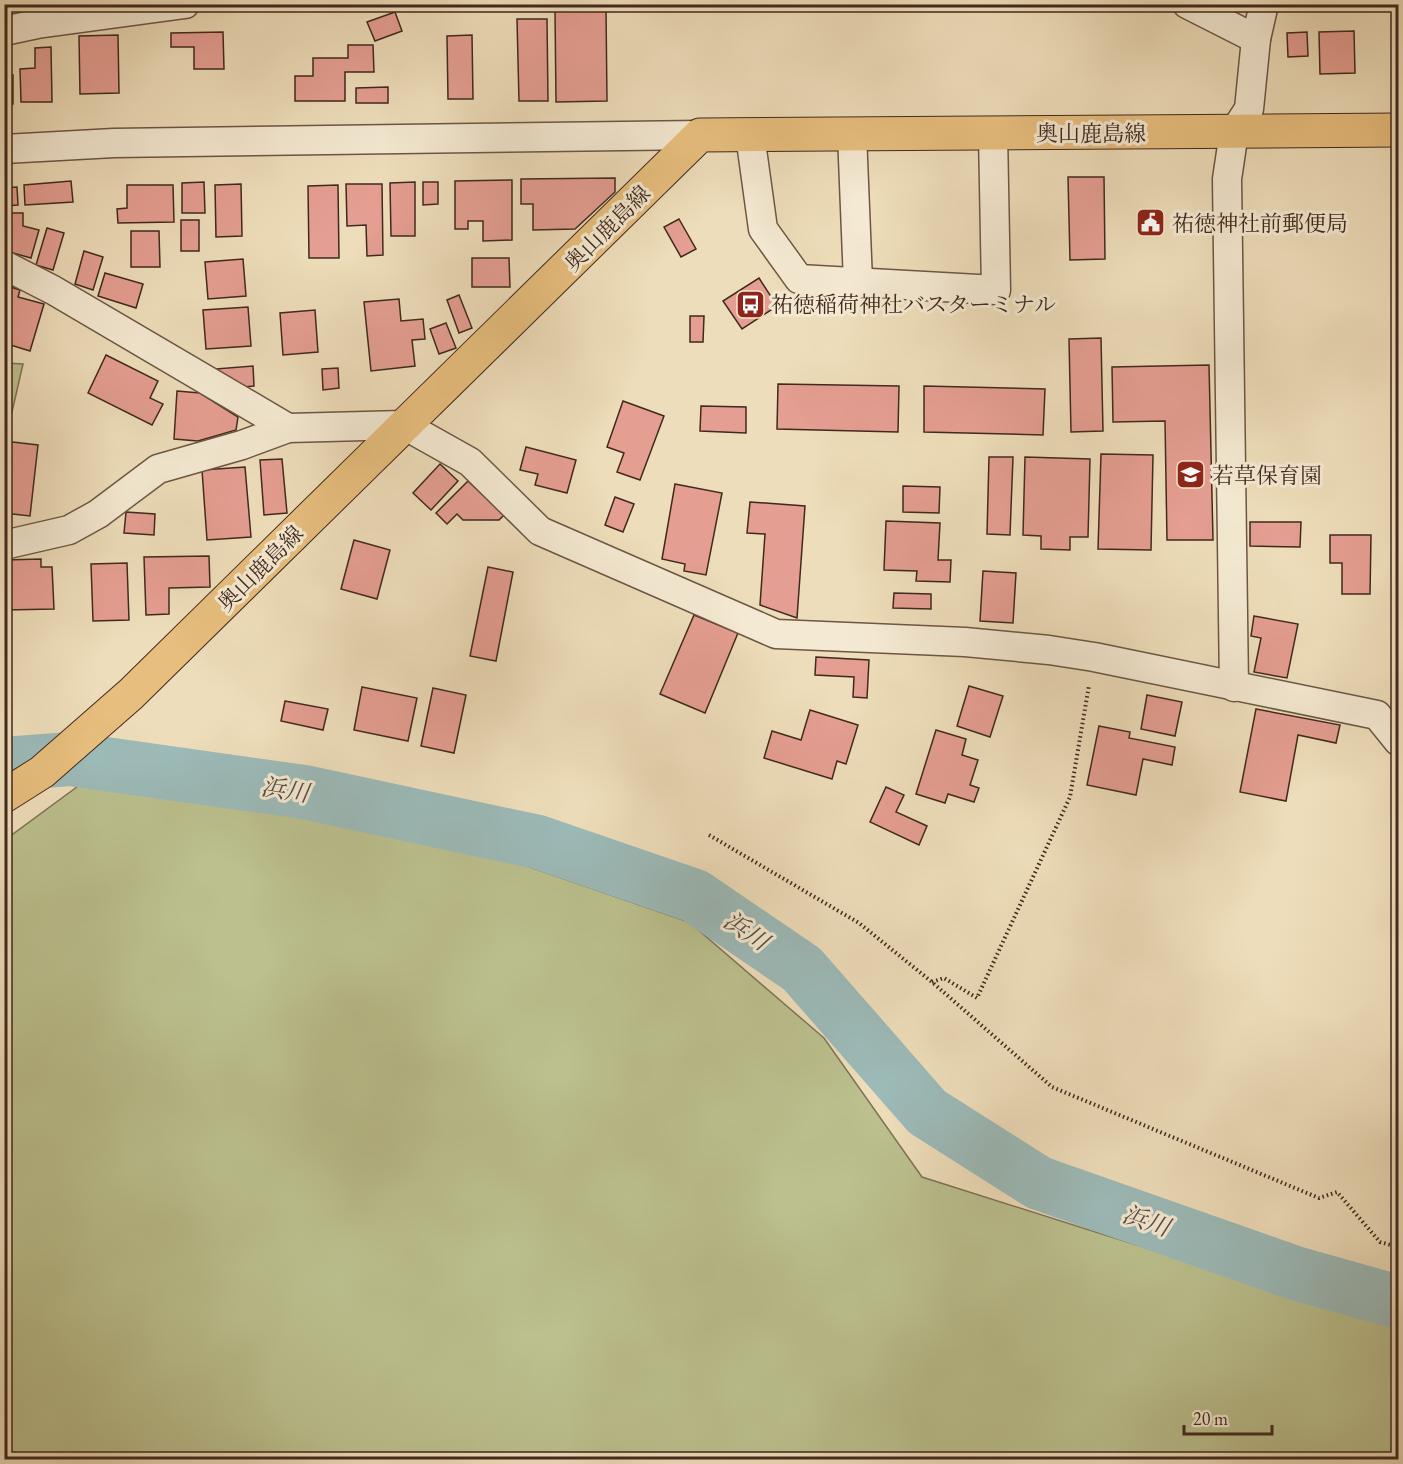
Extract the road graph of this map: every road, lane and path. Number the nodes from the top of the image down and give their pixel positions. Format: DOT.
graph roads {
  1 [pos="185,4"];
  2 [pos="1186,4"];
  3 [pos="1264,4"];
  4 [pos="4,32"];
  5 [pos="1256,39"];
  6 [pos="1398,130"];
  7 [pos="1234,132"];
  8 [pos="993,133"];
  9 [pos="852,134"];
  10 [pos="700,135"];
  11 [pos="750,135"];
  12 [pos="4,149"];
  13 [pos="4,265"];
  14 [pos="858,282"];
  15 [pos="404,425"];
  16 [pos="288,428"];
  17 [pos="4,545"];
  18 [pos="1094,657"];
  19 [pos="1234,687"];
  20 [pos="1398,741"];
  21 [pos="4,796"];
  22 [pos="709,835"];
  23 [pos="932,982"];
  24 [pos="1398,1247"];
  1 -- 4 [label="street"];
  2 -- 5 [label="street"];
  3 -- 5 [label="street"];
  5 -- 7 [label="street"];
  6 -- 7 [label="main road, 奥山鹿島線"];
  7 -- 8 [label="main road, 奥山鹿島線"];
  7 -- 19 [label="street"];
  8 -- 9 [label="main road, 奥山鹿島線"];
  8 -- 14 [label="street"];
  9 -- 11 [label="main road, 奥山鹿島線"];
  9 -- 14 [label="street"];
  10 -- 11 [label="main road, 奥山鹿島線"];
  10 -- 12 [label="street"];
  10 -- 15 [label="main road, 奥山鹿島線"];
  11 -- 14 [label="street"];
  13 -- 16 [label="street"];
  15 -- 16 [label="street"];
  15 -- 18 [label="street"];
  15 -- 21 [label="main road, 奥山鹿島線"];
  16 -- 17 [label="street"];
  18 -- 19 [label="street"];
  18 -- 23 [label="path"];
  19 -- 20 [label="street"];
  22 -- 23 [label="path"];
  23 -- 24 [label="path"];
}
